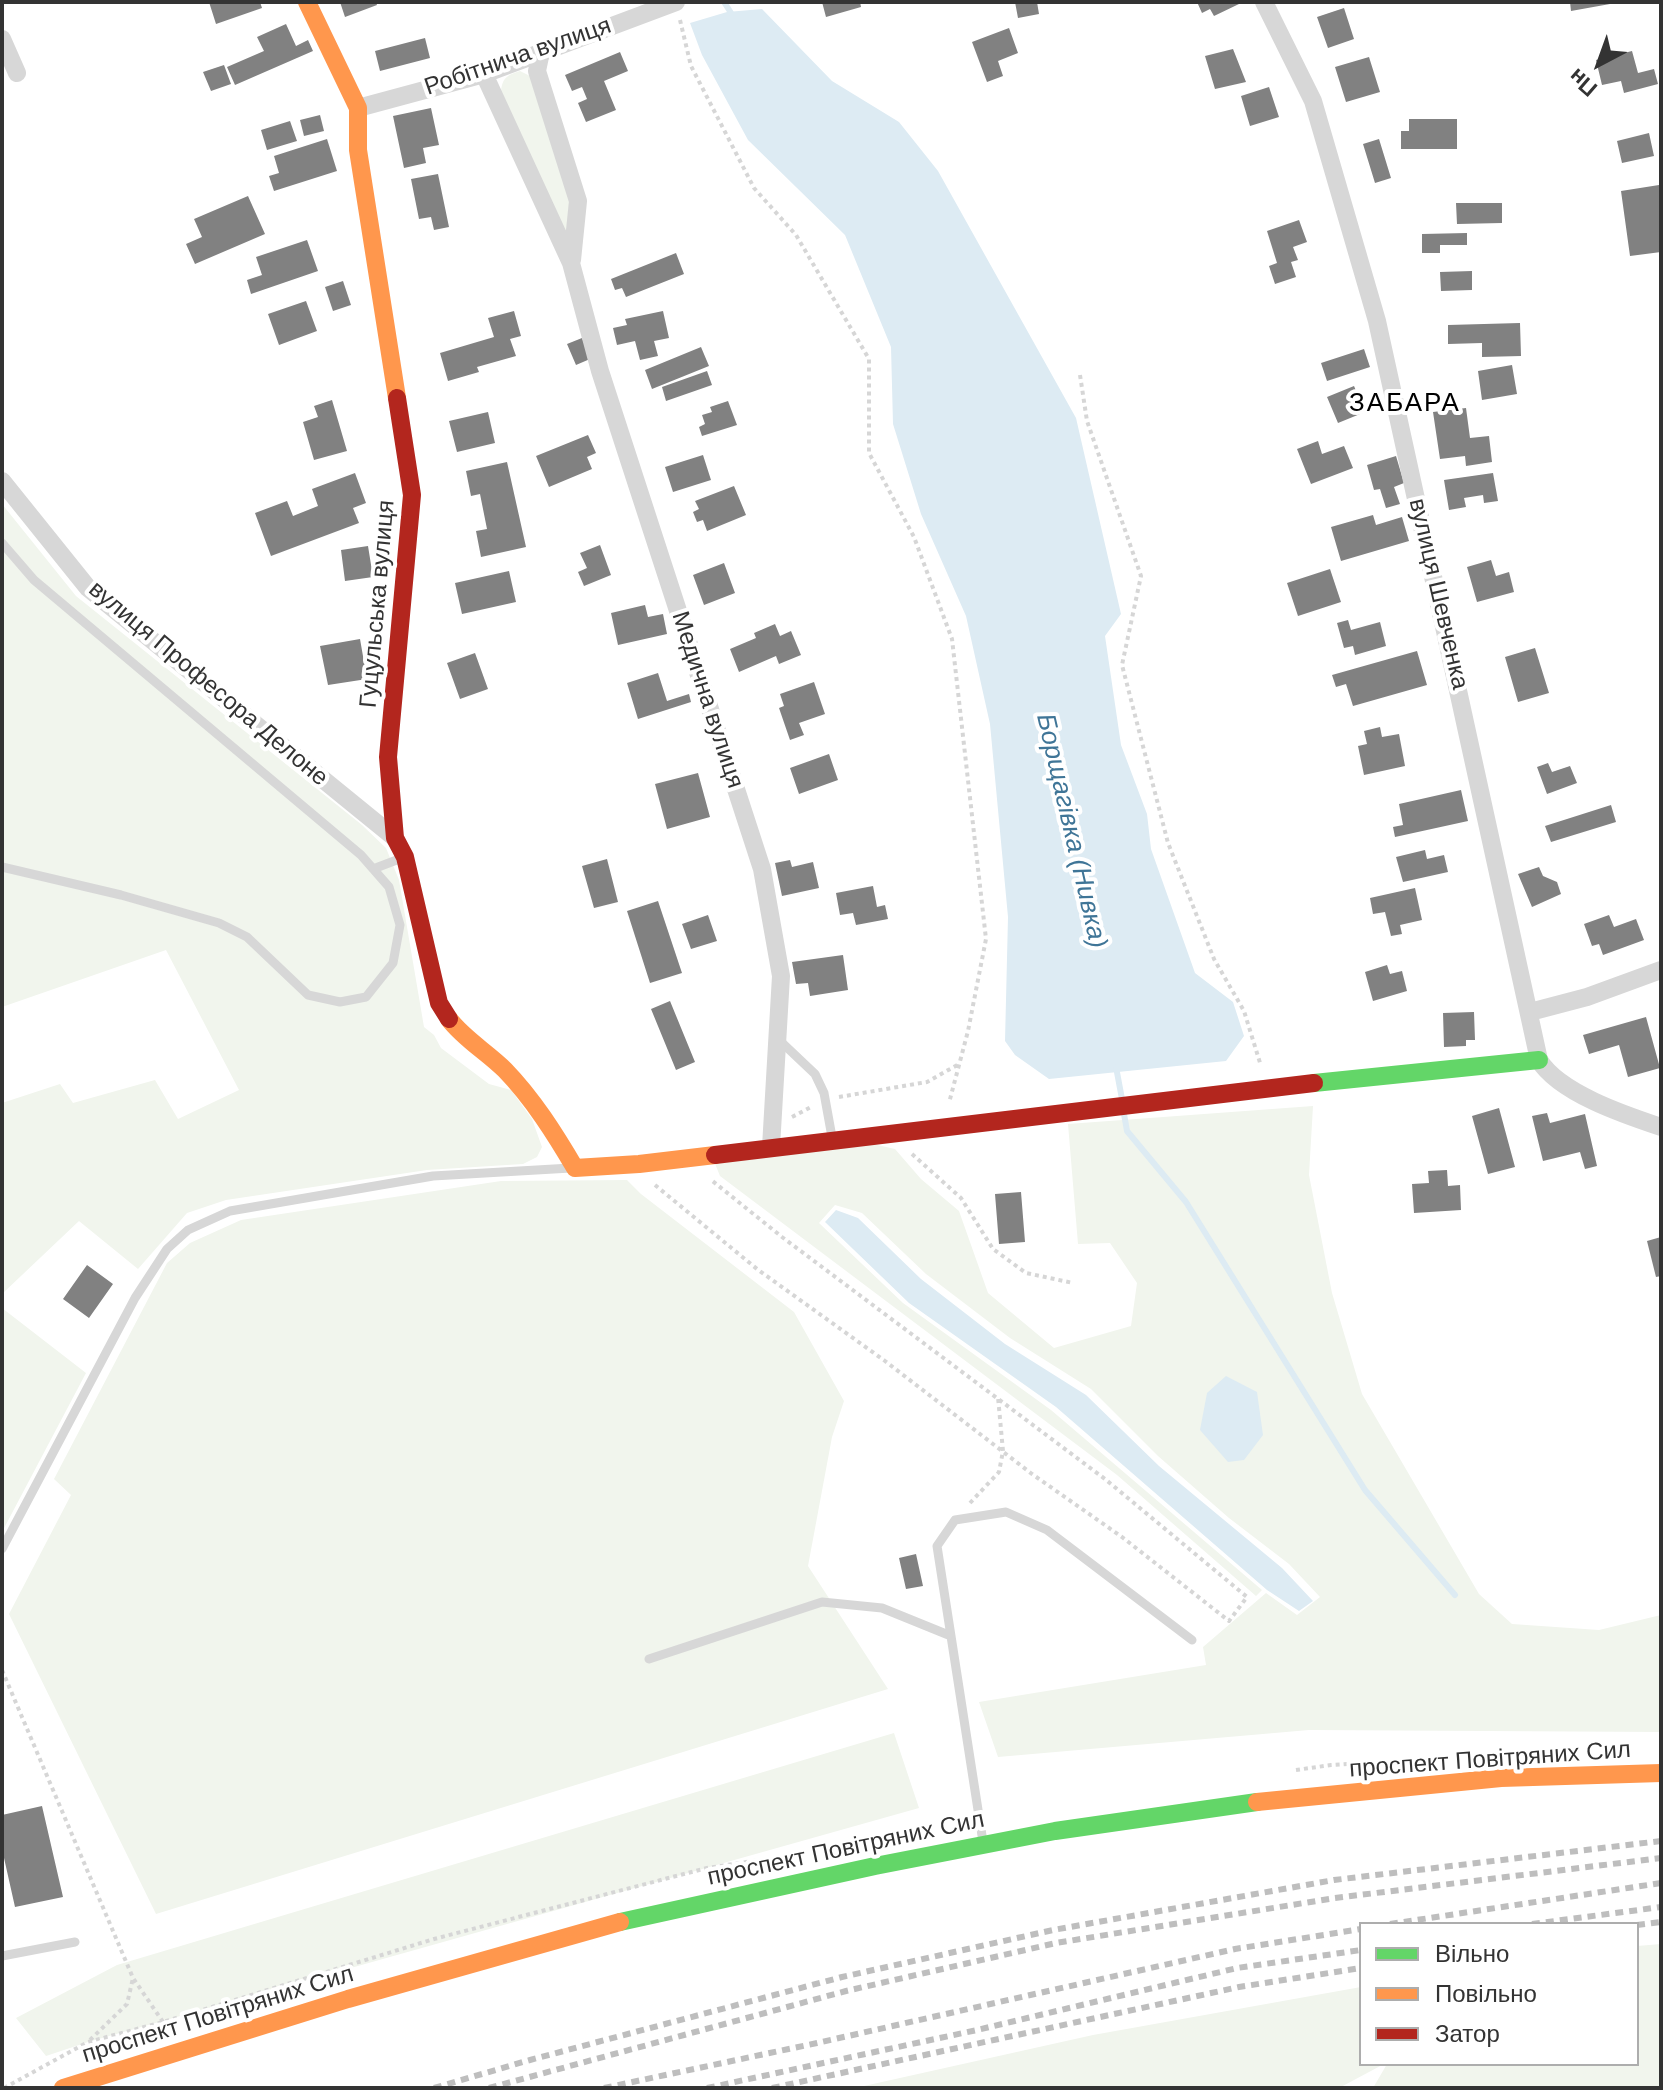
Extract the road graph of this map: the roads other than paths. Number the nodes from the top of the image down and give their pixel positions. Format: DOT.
graph roads {
  1 [pos="307,2"];
  2 [pos="676,2"];
  3 [pos="1264,2"];
  4 [pos="2,39"];
  5 [pos="541,52"];
  6 [pos="17,73"];
  7 [pos="484,74"];
  8 [pos="358,108"];
  9 [pos="571,263"];
  10 [pos="2,481"];
  11 [pos="2,543"];
  12 [pos="395,838"];
  13 [pos="405,857"];
  14 [pos="2,867"];
  15 [pos="373,869"];
  16 [pos="1661,970"];
  17 [pos="1530,1012"];
  18 [pos="777,1038"];
  19 [pos="1539,1060"];
  20 [pos="1661,1127"];
  21 [pos="772,1138"];
  22 [pos="833,1140"];
  23 [pos="575,1168"];
  24 [pos="2,1549"];
  25 [pos="951,1636"];
  26 [pos="1192,1640"];
  27 [pos="649,1659"];
  28 [pos="1661,1773"];
  29 [pos="984,1845"];
  30 [pos="75,1942"];
  31 [pos="2,1956"];
  32 [pos="63,2088"];
  1 -- 8 [label="street, Гуцульська вулиця"];
  2 -- 5 [label="street, Робітнича вулиця"];
  3 -- 17 [label="street, вулиця Шевченка"];
  4 -- 6 [label="street"];
  5 -- 7 [label="street, Робітнича вулиця"];
  5 -- 9 [label="street, Медична вулиця"];
  7 -- 8 [label="street, Робітнича вулиця"];
  7 -- 9 [label="street, Медична вулиця"];
  8 -- 12 [label="street, Гуцульська вулиця"];
  9 -- 18 [label="street, Медична вулиця"];
  10 -- 12 [label="street, вулиця Професора Делоне"];
  11 -- 15 [label="lane"];
  12 -- 13 [label="street, Гуцульська вулиця"];
  13 -- 15 [label="lane"];
  13 -- 23 [label="street, Гуцульська вулиця"];
  14 -- 15 [label="lane"];
  16 -- 17 [label="street"];
  17 -- 19 [label="street, вулиця Шевченка"];
  18 -- 21 [label="street, Медична вулиця"];
  18 -- 22 [label="lane"];
  19 -- 20 [label="street"];
  19 -- 22 [label="street"];
  21 -- 22 [label="street"];
  21 -- 23 [label="street"];
  23 -- 24 [label="lane"];
  25 -- 26 [label="lane"];
  25 -- 27 [label="lane"];
  25 -- 29 [label="lane"];
  28 -- 29 [label="street, проспект Повітряних Сил"];
  29 -- 32 [label="street, проспект Повітряних Сил"];
  30 -- 31 [label="lane"];
}
